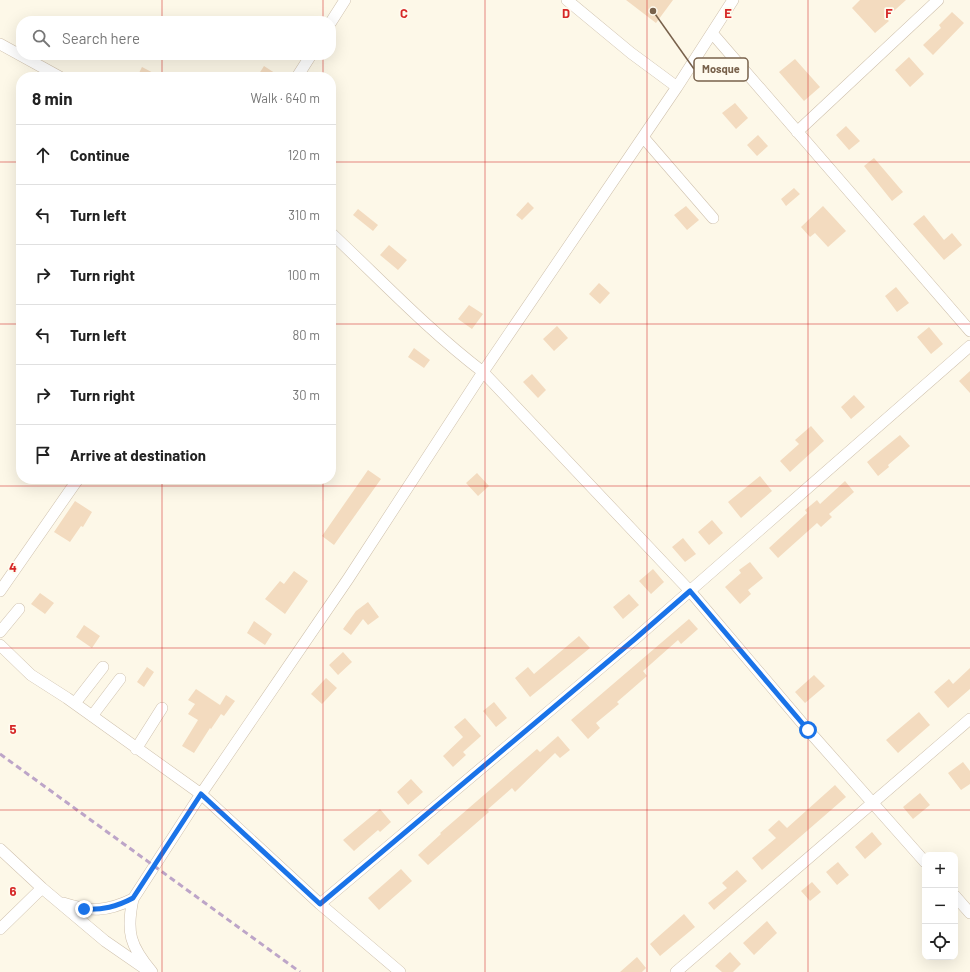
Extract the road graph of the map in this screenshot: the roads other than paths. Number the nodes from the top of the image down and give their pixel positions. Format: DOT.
graph roads {
  1 [pos="345,0"];
  2 [pos="566,0"];
  3 [pos="733,0"];
  4 [pos="938,0"];
  5 [pos="335,16"];
  6 [pos="712,33"];
  7 [pos="0,44"];
  8 [pos="16,53"];
  9 [pos="29,60"];
  10 [pos="308,60"];
  11 [pos="51,72"];
  12 [pos="300,72"];
  13 [pos="677,86"];
  14 [pos="797,132"];
  15 [pos="643,137"];
  16 [pos="713,218"];
  17 [pos="336,238"];
  18 [pos="970,331"];
  19 [pos="970,346"];
  20 [pos="483,372"];
  21 [pos="74,484"];
  22 [pos="0,590"];
  23 [pos="690,591"];
  24 [pos="19,609"];
  25 [pos="0,632"];
  26 [pos="0,646"];
  27 [pos="104,667"];
  28 [pos="120,679"];
  29 [pos="75,703"];
  30 [pos="162,708"];
  31 [pos="92,716"];
  32 [pos="970,719"];
  33 [pos="136,749"];
  34 [pos="201,794"];
  35 [pos="873,803"];
  36 [pos="0,849"];
  37 [pos="922,859"];
  38 [pos="42,888"];
  39 [pos="133,898"];
  40 [pos="958,899"];
  41 [pos="59,902"];
  42 [pos="320,904"];
  43 [pos="970,913"];
  44 [pos="0,929"];
  45 [pos="151,972"];
  46 [pos="400,972"];
  47 [pos="676,972"];
  1 -- 5 [label="street"];
  2 -- 13 [label="street"];
  3 -- 6 [label="street"];
  4 -- 14 [label="street"];
  6 -- 13 [label="street"];
  6 -- 14 [label="street"];
  7 -- 8 [label="street"];
  9 -- 11 [label="street"];
  10 -- 12 [label="street"];
  13 -- 15 [label="street"];
  14 -- 18 [label="street"];
  15 -- 16 [label="street"];
  15 -- 20 [label="street"];
  17 -- 20 [label="street"];
  19 -- 23 [label="street"];
  20 -- 23 [label="street"];
  20 -- 34 [label="street"];
  21 -- 22 [label="street"];
  23 -- 35 [label="street"];
  23 -- 42 [label="street"];
  24 -- 25 [label="street"];
  26 -- 29 [label="street"];
  27 -- 29 [label="street"];
  28 -- 31 [label="street"];
  29 -- 31 [label="street"];
  30 -- 33 [label="street"];
  31 -- 33 [label="street"];
  32 -- 35 [label="street"];
  33 -- 34 [label="street"];
  34 -- 39 [label="street"];
  34 -- 42 [label="street"];
  35 -- 37 [label="street"];
  35 -- 47 [label="street"];
  36 -- 38 [label="street"];
  38 -- 41 [label="street"];
  38 -- 44 [label="street"];
  39 -- 41 [label="street"];
  39 -- 45 [label="street"];
  40 -- 43 [label="street"];
  41 -- 45 [label="street"];
  42 -- 46 [label="street"];
}
